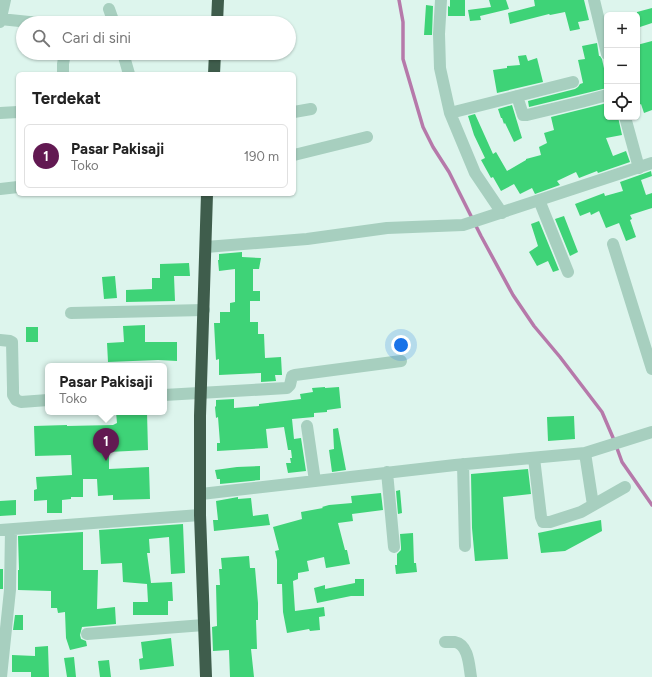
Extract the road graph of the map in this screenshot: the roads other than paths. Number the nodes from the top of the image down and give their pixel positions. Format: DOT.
graph roads {
  1 [pos="5,0"];
  2 [pos="218,0"];
  3 [pos="441,0"];
  4 [pos="594,0"];
  5 [pos="109,9"];
  6 [pos="112,16"];
  7 [pos="217,16"];
  8 [pos="0,19"];
  9 [pos="16,21"];
  10 [pos="0,22"];
  11 [pos="606,48"];
  12 [pos="64,60"];
  13 [pos="125,60"];
  14 [pos="215,60"];
  15 [pos="63,72"];
  16 [pos="128,72"];
  17 [pos="214,72"];
  18 [pos="573,82"];
  19 [pos="604,95"];
  20 [pos="517,96"];
  21 [pos="311,109"];
  22 [pos="16,112"];
  23 [pos="296,112"];
  24 [pos="0,113"];
  25 [pos="450,113"];
  26 [pos="626,120"];
  27 [pos="367,137"];
  28 [pos="296,155"];
  29 [pos="652,163"];
  30 [pos="639,168"];
  31 [pos="16,187"];
  32 [pos="0,189"];
  33 [pos="207,196"];
  34 [pos="539,200"];
  35 [pos="501,213"];
  36 [pos="614,244"];
  37 [pos="206,247"];
  38 [pos="568,272"];
  39 [pos="204,310"];
  40 [pos="71,313"];
  41 [pos="0,340"];
  42 [pos="650,356"];
  43 [pos="401,361"];
  44 [pos="652,369"];
  45 [pos="201,393"];
  46 [pos="167,395"];
  47 [pos="45,400"];
  48 [pos="307,426"];
  49 [pos="652,432"];
  50 [pos="585,453"];
  51 [pos="534,458"];
  52 [pos="463,464"];
  53 [pos="387,472"];
  54 [pos="315,481"];
  55 [pos="625,487"];
  56 [pos="201,494"];
  57 [pos="593,505"];
  58 [pos="200,515"];
  59 [pos="5,530"];
  60 [pos="465,546"];
  61 [pos="394,547"];
  62 [pos="204,625"];
  63 [pos="87,634"];
  64 [pos="445,642"];
  65 [pos="1,677"];
  66 [pos="206,677"];
  67 [pos="471,677"];
  1 -- 8 [label="street"];
  2 -- 7 [label="highway"];
  3 -- 25 [label="street"];
  4 -- 11 [label="street"];
  5 -- 6 [label="street"];
  8 -- 9 [label="street"];
  8 -- 10 [label="street"];
  12 -- 15 [label="street"];
  13 -- 16 [label="street"];
  14 -- 17 [label="highway"];
  18 -- 20 [label="street"];
  19 -- 20 [label="street"];
  20 -- 25 [label="street"];
  21 -- 23 [label="street"];
  22 -- 24 [label="street"];
  25 -- 35 [label="street"];
  26 -- 30 [label="street"];
  27 -- 28 [label="street"];
  29 -- 30 [label="street"];
  30 -- 34 [label="street"];
  31 -- 32 [label="street"];
  33 -- 37 [label="highway"];
  34 -- 35 [label="street"];
  34 -- 38 [label="street"];
  35 -- 37 [label="street"];
  36 -- 42 [label="street"];
  37 -- 39 [label="highway"];
  39 -- 40 [label="street"];
  39 -- 45 [label="highway"];
  41 -- 47 [label="street"];
  42 -- 44 [label="street"];
  43 -- 45 [label="street"];
  45 -- 46 [label="street"];
  45 -- 56 [label="highway"];
  48 -- 54 [label="street"];
  49 -- 50 [label="street"];
  50 -- 51 [label="street"];
  50 -- 57 [label="street"];
  51 -- 52 [label="street"];
  51 -- 57 [label="street"];
  52 -- 53 [label="street"];
  52 -- 60 [label="street"];
  53 -- 54 [label="street"];
  53 -- 61 [label="street"];
  54 -- 56 [label="street"];
  55 -- 57 [label="street"];
  56 -- 58 [label="highway"];
  58 -- 59 [label="street"];
  58 -- 62 [label="highway"];
  59 -- 65 [label="street"];
  62 -- 63 [label="street"];
  62 -- 66 [label="highway"];
  64 -- 67 [label="street"];
}
